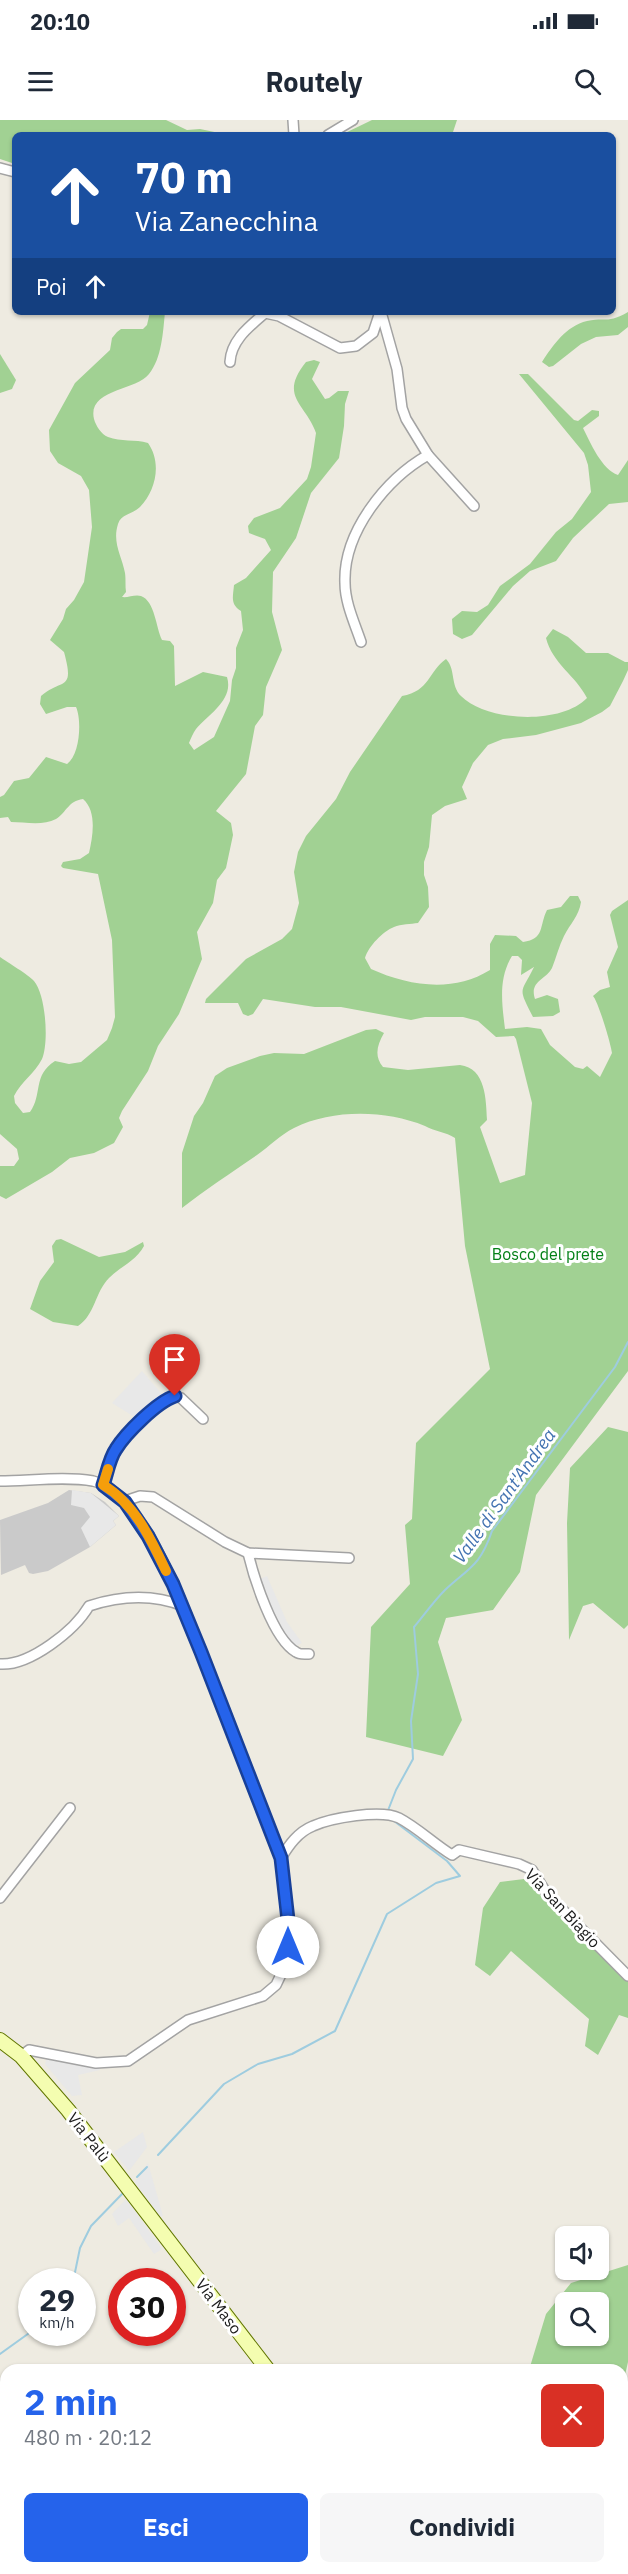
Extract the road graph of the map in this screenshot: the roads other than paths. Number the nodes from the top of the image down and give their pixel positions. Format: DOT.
graph roads {
  1 [pos="353,120"];
  2 [pos="332,132"];
  3 [pos="263,315"];
  4 [pos="274,315"];
  5 [pos="380,315"];
  6 [pos="382,315"];
  7 [pos="230,362"];
  8 [pos="428,455"];
  9 [pos="474,506"];
  10 [pos="361,642"];
  11 [pos="204,1419"];
  12 [pos="0,1481"];
  13 [pos="103,1485"];
  14 [pos="125,1502"];
  15 [pos="248,1553"];
  16 [pos="349,1558"];
  17 [pos="183,1606"];
  18 [pos="309,1654"];
  19 [pos="0,1664"];
  20 [pos="70,1808"];
  21 [pos="281,1858"];
  22 [pos="0,1898"];
  23 [pos="628,1976"];
  24 [pos="0,2040"];
  25 [pos="21,2056"];
  26 [pos="170,2242"];
  27 [pos="263,2364"];
  1 -- 2 [label="street"];
  3 -- 7 [label="street"];
  4 -- 5 [label="street"];
  6 -- 8 [label="street"];
  8 -- 9 [label="street"];
  8 -- 10 [label="street"];
  11 -- 13 [label="street"];
  12 -- 13 [label="street"];
  13 -- 14 [label="street"];
  14 -- 15 [label="street"];
  14 -- 17 [label="street"];
  15 -- 16 [label="street"];
  15 -- 18 [label="street"];
  17 -- 19 [label="street"];
  17 -- 21 [label="street"];
  20 -- 22 [label="street"];
  21 -- 23 [label="street, Via San Biagio"];
  21 -- 25 [label="street"];
  24 -- 25 [label="main road, Via Palù"];
  25 -- 26 [label="main road, Via Palù"];
  26 -- 27 [label="main road, Via Maso"];
}
